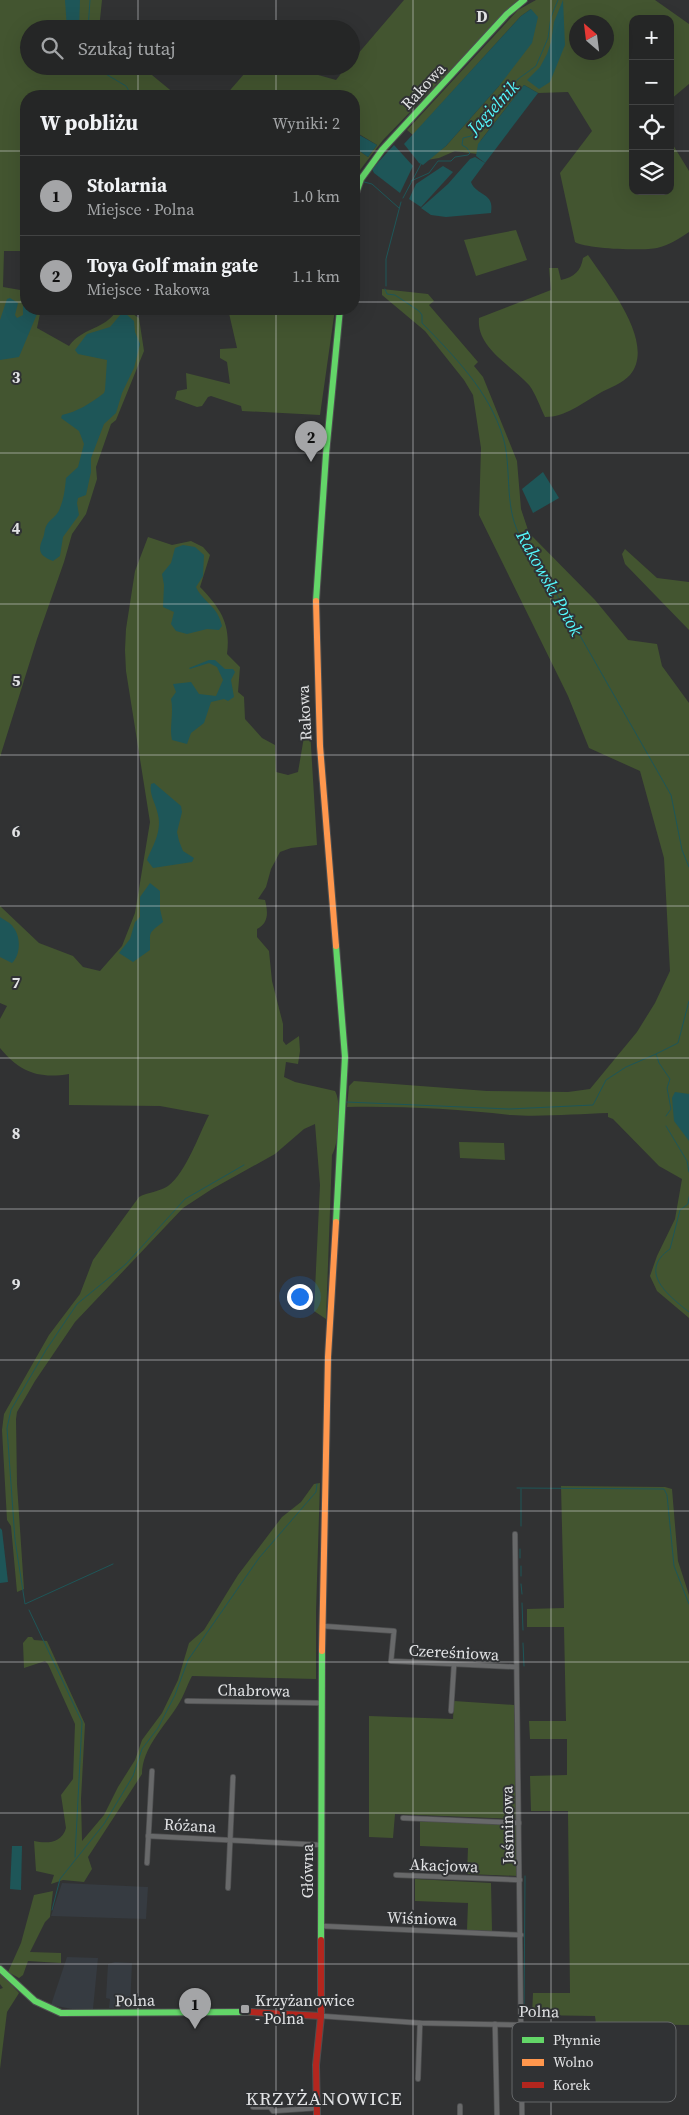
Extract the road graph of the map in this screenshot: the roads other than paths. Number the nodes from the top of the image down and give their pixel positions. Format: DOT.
graph roads {
  1 [pos="524,0"];
  2 [pos="360,184"];
  3 [pos="339,315"];
  4 [pos="515,1534"];
  5 [pos="322,1626"];
  6 [pos="454,1665"];
  7 [pos="516,1667"];
  8 [pos="187,1701"];
  9 [pos="321,1703"];
  10 [pos="451,1710"];
  11 [pos="152,1771"];
  12 [pos="233,1776"];
  13 [pos="403,1818"];
  14 [pos="519,1823"];
  15 [pos="148,1836"];
  16 [pos="230,1840"];
  17 [pos="321,1845"];
  18 [pos="147,1863"];
  19 [pos="396,1875"];
  20 [pos="520,1880"];
  21 [pos="228,1888"];
  22 [pos="321,1926"];
  23 [pos="521,1935"];
  24 [pos="0,1969"];
  25 [pos="321,2016"];
  26 [pos="521,2022"];
  27 [pos="420,2023"];
  28 [pos="495,2024"];
  29 [pos="512,2025"];
  30 [pos="418,2079"];
  31 [pos="522,2102"];
  32 [pos="460,2106"];
  33 [pos="254,2107"];
  34 [pos="317,2112"];
  35 [pos="460,2115"];
  36 [pos="497,2115"];
  37 [pos="522,2115"];
  1 -- 2 [label="street, Rakowa"];
  3 -- 5 [label="street, Rakowa"];
  4 -- 7 [label="street, Jaśminowa"];
  5 -- 6 [label="street, Czereśniowa"];
  5 -- 9 [label="street, Główna"];
  6 -- 7 [label="street, Czereśniowa"];
  6 -- 10 [label="street"];
  7 -- 14 [label="street, Jaśminowa"];
  8 -- 9 [label="street, Chabrowa"];
  9 -- 17 [label="street, Główna"];
  11 -- 15 [label="street, Różana"];
  12 -- 16 [label="street, Różana"];
  13 -- 14 [label="street"];
  14 -- 20 [label="street, Jaśminowa"];
  15 -- 16 [label="street, Różana"];
  15 -- 18 [label="street, Różana"];
  16 -- 17 [label="street, Różana"];
  16 -- 21 [label="street, Różana"];
  17 -- 22 [label="street, Główna"];
  19 -- 20 [label="street, Akacjowa"];
  20 -- 23 [label="street, Jaśminowa"];
  22 -- 23 [label="street, Wiśniowa"];
  22 -- 25 [label="street, Główna"];
  23 -- 26 [label="street, Jaśminowa"];
  24 -- 25 [label="street, Polna"];
  25 -- 27 [label="street, Polna"];
  25 -- 34 [label="street, Główna"];
  27 -- 28 [label="street, Polna"];
  27 -- 30 [label="street"];
  28 -- 29 [label="street, Polna"];
  28 -- 36 [label="street, Polna"];
  31 -- 37 [label="street, Jaśminowa"];
  32 -- 35 [label="street"];
  33 -- 34 [label="street"];
}
